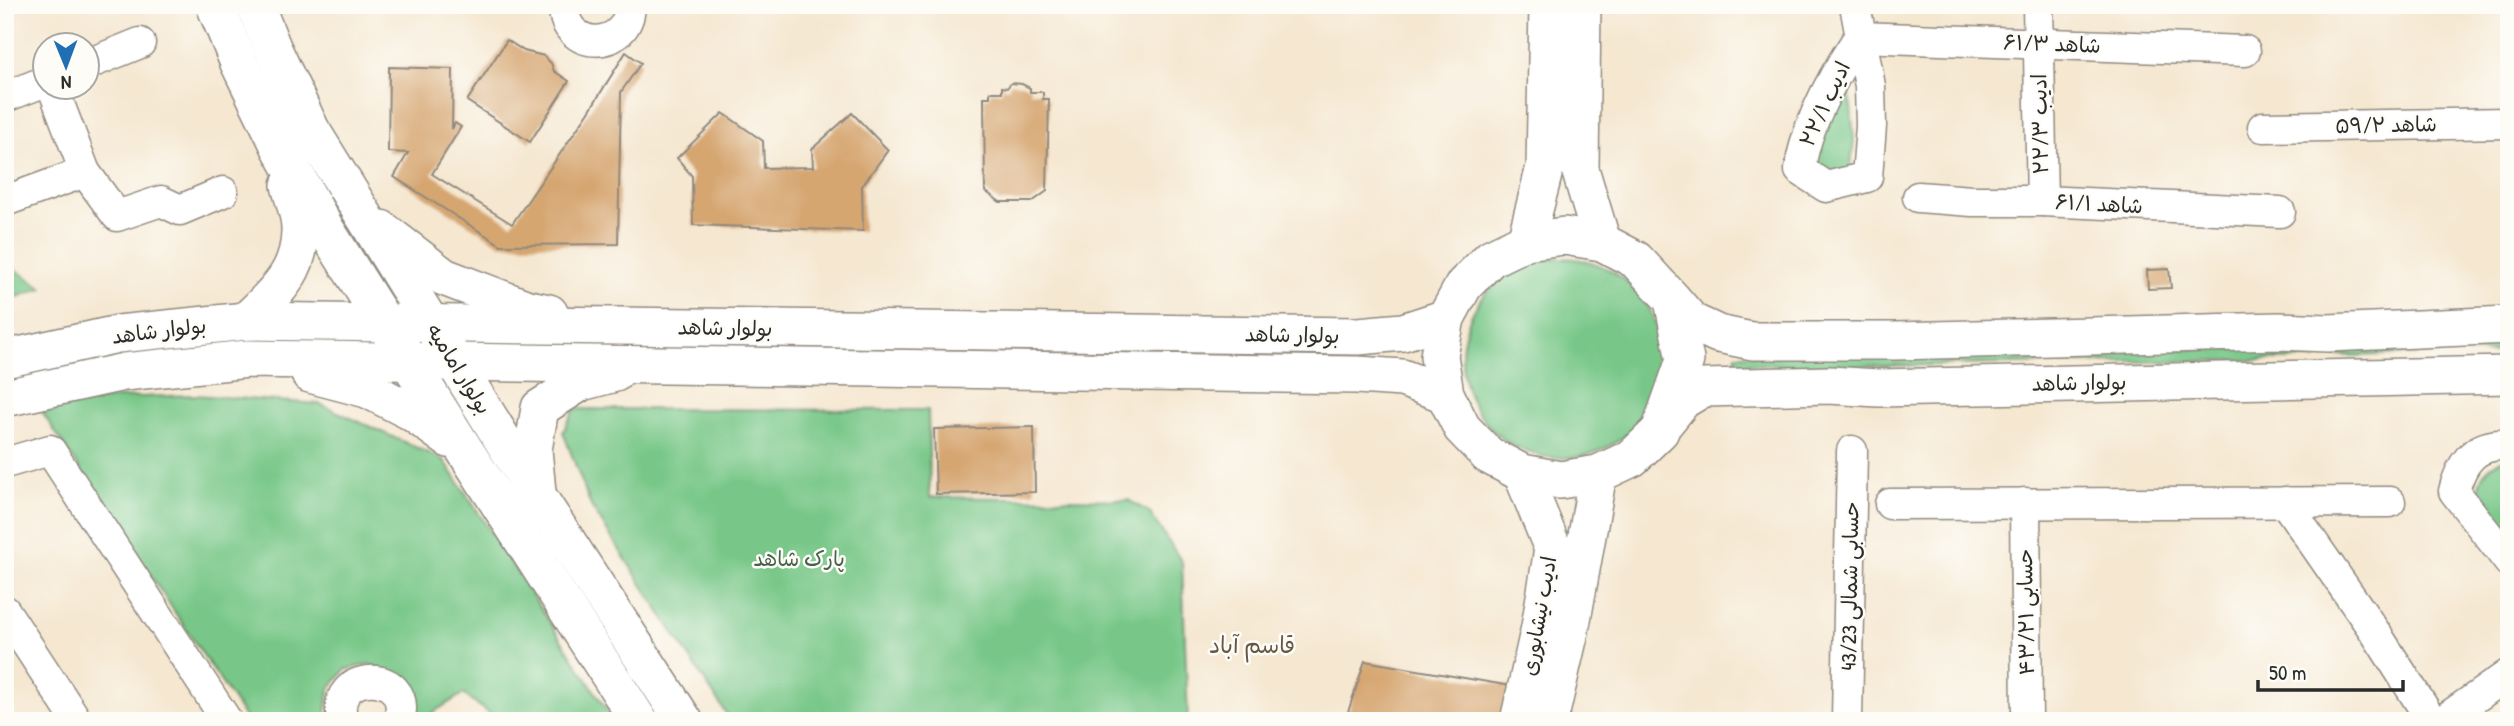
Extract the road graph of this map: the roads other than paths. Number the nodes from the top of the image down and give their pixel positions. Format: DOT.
graph roads {
  1 [pos="215,5"];
  2 [pos="256,5"];
  3 [pos="564,5"];
  4 [pos="630,5"];
  5 [pos="1548,5"];
  6 [pos="1582,5"];
  7 [pos="1854,5"];
  8 [pos="2038,5"];
  9 [pos="1859,37"];
  10 [pos="140,43"];
  11 [pos="2039,43"];
  12 [pos="2245,51"];
  13 [pos="102,58"];
  14 [pos="32,86"];
  15 [pos="5,97"];
  16 [pos="58,102"];
  17 [pos="2509,123"];
  18 [pos="2263,127"];
  19 [pos="281,146"];
  20 [pos="85,172"];
  21 [pos="223,192"];
  22 [pos="1918,197"];
  23 [pos="5,201"];
  24 [pos="2042,201"];
  25 [pos="2280,212"];
  26 [pos="362,214"];
  27 [pos="1526,241"];
  28 [pos="1602,242"];
  29 [pos="1673,300"];
  30 [pos="1446,318"];
  31 [pos="246,321"];
  32 [pos="385,323"];
  33 [pos="430,324"];
  34 [pos="2509,325"];
  35 [pos="608,326"];
  36 [pos="5,359"];
  37 [pos="248,359"];
  38 [pos="409,362"];
  39 [pos="454,362"];
  40 [pos="645,365"];
  41 [pos="2509,375"];
  42 [pos="1445,394"];
  43 [pos="5,398"];
  44 [pos="1664,423"];
  45 [pos="2509,445"];
  46 [pos="464,449"];
  47 [pos="1852,451"];
  48 [pos="5,463"];
  49 [pos="1522,473"];
  50 [pos="1598,474"];
  51 [pos="538,496"];
  52 [pos="2285,502"];
  53 [pos="2390,502"];
  54 [pos="2025,503"];
  55 [pos="1890,504"];
  56 [pos="2509,562"];
  57 [pos="5,611"];
  58 [pos="2509,674"];
  59 [pos="77,721"];
  60 [pos="227,721"];
  61 [pos="343,721"];
  62 [pos="399,721"];
  63 [pos="639,721"];
  64 [pos="684,721"];
  65 [pos="1519,721"];
  66 [pos="1549,721"];
  67 [pos="1847,721"];
  68 [pos="2027,721"];
  69 [pos="2432,721"];
  70 [pos="2442,721"];
  1 -- 19 [label="main road, بولوار امامیه"];
  2 -- 26 [label="main road, بولوار امامیه"];
  3 -- 4 [label="street"];
  5 -- 27 [label="main road"];
  6 -- 28 [label="main road"];
  7 -- 9 [label="street, ادیب ۲۲/۱"];
  8 -- 11 [label="street, ادیب ۲۲/۳"];
  9 -- 11 [label="street, شاهد ۶۱/۳"];
  10 -- 13 [label="street"];
  11 -- 12 [label="street, شاهد ۶۱/۳"];
  11 -- 24 [label="street, ادیب ۲۲/۳"];
  14 -- 15 [label="street"];
  16 -- 20 [label="street"];
  17 -- 18 [label="street, شاهد ۵۹/۲"];
  19 -- 31 [label="main road"];
  19 -- 32 [label="main road, بولوار امامیه"];
  20 -- 21 [label="street"];
  20 -- 23 [label="street"];
  22 -- 24 [label="street, شاهد ۶۱/۱"];
  24 -- 25 [label="street, شاهد ۶۱/۱"];
  26 -- 33 [label="main road, بولوار امامیه"];
  26 -- 35 [label="main road"];
  27 -- 28 [label="main road"];
  27 -- 30 [label="main road"];
  28 -- 29 [label="main road"];
  29 -- 34 [label="main road"];
  29 -- 44 [label="main road"];
  30 -- 35 [label="main road, بولوار شاهد"];
  30 -- 42 [label="main road"];
  31 -- 32 [label="main road, بولوار شاهد"];
  31 -- 36 [label="main road, بولوار شاهد"];
  32 -- 33 [label="main road, بولوار شاهد"];
  32 -- 38 [label="main road, بولوار امامیه"];
  33 -- 35 [label="main road, بولوار شاهد"];
  33 -- 39 [label="main road, بولوار امامیه"];
  37 -- 38 [label="main road, بولوار شاهد"];
  37 -- 43 [label="main road, بولوار شاهد"];
  37 -- 46 [label="main road"];
  38 -- 39 [label="main road, بولوار شاهد"];
  38 -- 46 [label="main road, بولوار امامیه"];
  39 -- 40 [label="main road, بولوار شاهد"];
  39 -- 51 [label="main road, بولوار امامیه"];
  40 -- 42 [label="main road, بولوار شاهد"];
  40 -- 51 [label="main road"];
  41 -- 44 [label="main road, بولوار شاهد"];
  42 -- 49 [label="main road"];
  44 -- 50 [label="main road"];
  45 -- 56 [label="street"];
  46 -- 63 [label="main road, بولوار امامیه"];
  47 -- 67 [label="street, حسابی شمالی 43/23"];
  48 -- 60 [label="street"];
  49 -- 50 [label="main road"];
  49 -- 65 [label="main road, ادیب نیشابوری"];
  50 -- 66 [label="main road, ادیب نیشابوری"];
  51 -- 64 [label="main road, بولوار امامیه"];
  52 -- 53 [label="street"];
  52 -- 54 [label="street"];
  52 -- 69 [label="street"];
  54 -- 55 [label="street"];
  54 -- 68 [label="street, حسابی ۴۳/۲۱"];
  57 -- 59 [label="street"];
  58 -- 70 [label="street"];
  61 -- 62 [label="street"];
}
